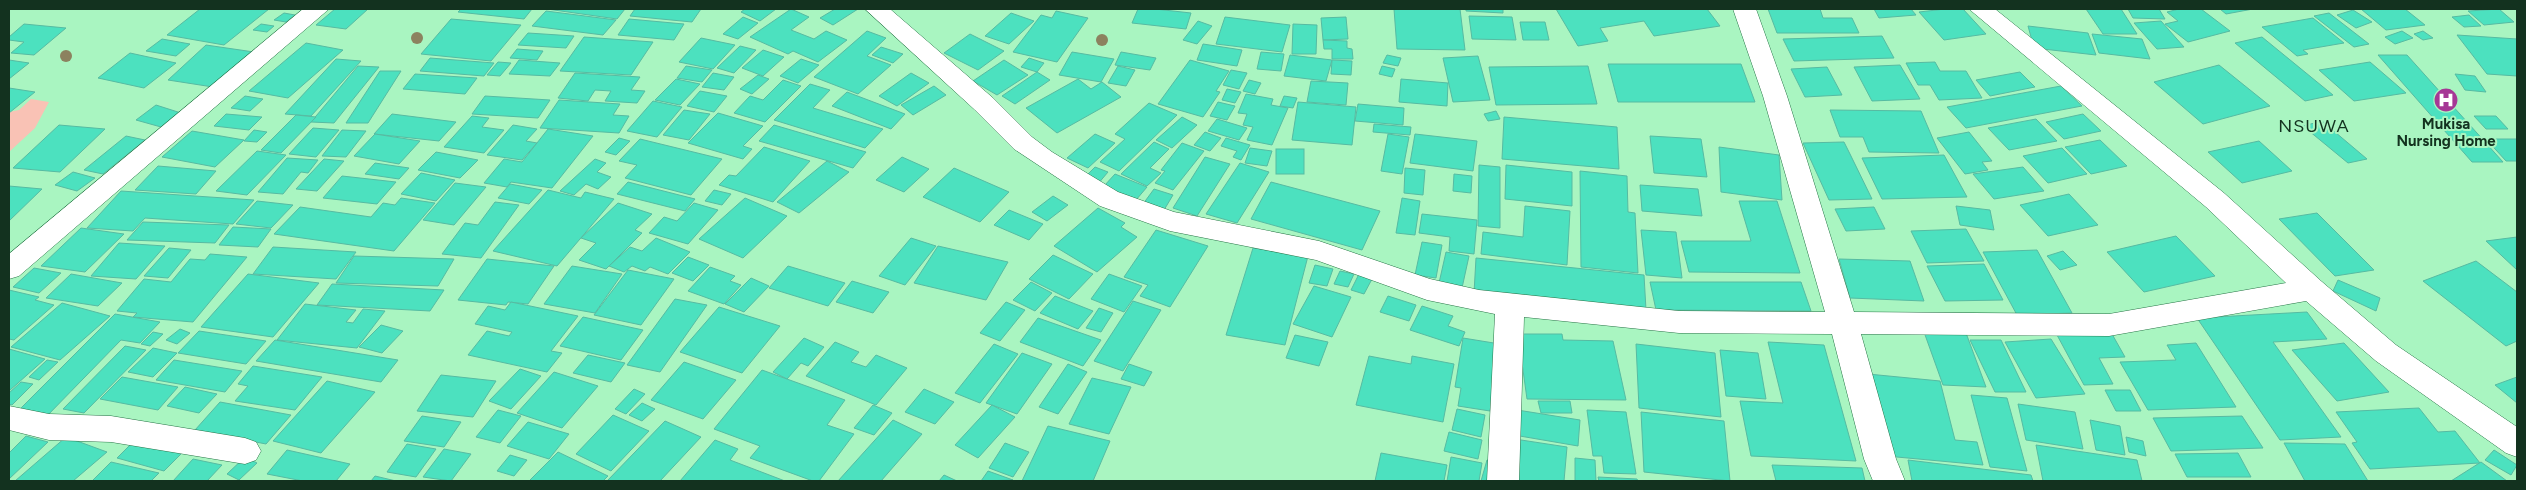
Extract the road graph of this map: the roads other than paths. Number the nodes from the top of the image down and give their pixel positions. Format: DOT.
graph roads {
  1 [pos="317,9"];
  2 [pos="876,9"];
  3 [pos="1745,9"];
  4 [pos="1981,9"];
  5 [pos="12,264"];
  6 [pos="2310,289"];
  7 [pos="1510,305"];
  8 [pos="1844,325"];
  9 [pos="9,418"];
  10 [pos="2517,444"];
  11 [pos="245,451"];
  12 [pos="1504,481"];
  13 [pos="1889,481"];
  1 -- 5 [label="street"];
  2 -- 7 [label="street"];
  3 -- 8 [label="street"];
  4 -- 6 [label="street"];
  6 -- 8 [label="street"];
  6 -- 10 [label="street"];
  7 -- 8 [label="street"];
  7 -- 12 [label="street"];
  8 -- 13 [label="street"];
  9 -- 11 [label="street"];
}
